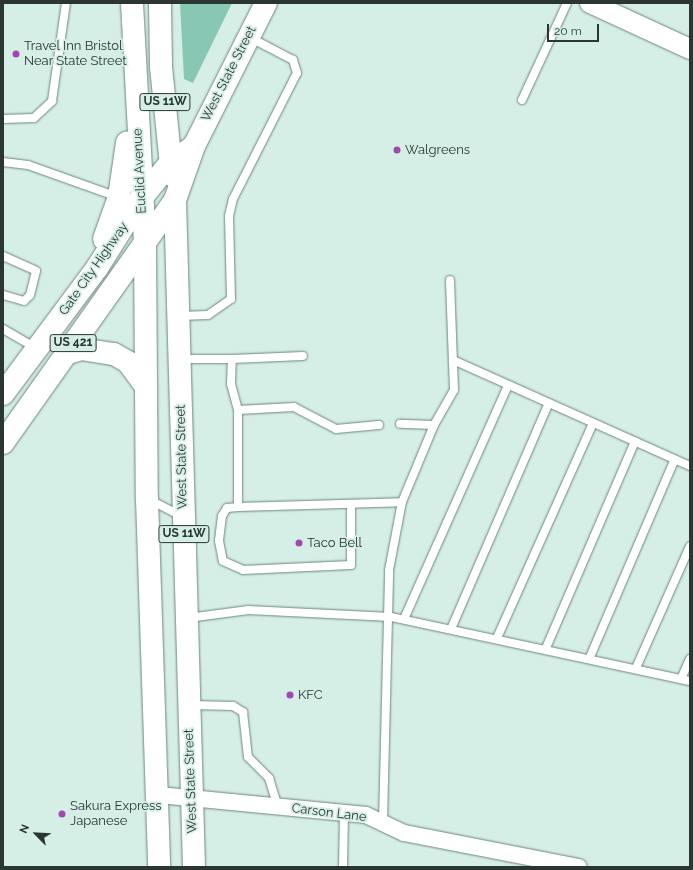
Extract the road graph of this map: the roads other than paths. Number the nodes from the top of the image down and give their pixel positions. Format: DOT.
graph roads {
  1 [pos="66,3"];
  2 [pos="132,3"];
  3 [pos="160,3"];
  4 [pos="266,3"];
  5 [pos="567,3"];
  6 [pos="590,3"];
  7 [pos="248,36"];
  8 [pos="690,49"];
  9 [pos="522,100"];
  10 [pos="3,118"];
  11 [pos="194,146"];
  12 [pos="3,161"];
  13 [pos="170,162"];
  14 [pos="130,199"];
  15 [pos="175,200"];
  16 [pos="145,244"];
  17 [pos="3,256"];
  18 [pos="450,280"];
  19 [pos="3,295"];
  20 [pos="178,316"];
  21 [pos="3,329"];
  22 [pos="37,349"];
  23 [pos="65,354"];
  24 [pos="303,356"];
  25 [pos="232,358"];
  26 [pos="180,359"];
  27 [pos="453,360"];
  28 [pos="508,385"];
  29 [pos="146,386"];
  30 [pos="3,394"];
  31 [pos="549,403"];
  32 [pos="238,410"];
  33 [pos="593,423"];
  34 [pos="400,424"];
  35 [pos="378,425"];
  36 [pos="434,425"];
  37 [pos="635,441"];
  38 [pos="3,443"];
  39 [pos="675,460"];
  40 [pos="690,466"];
  41 [pos="147,499"];
  42 [pos="402,502"];
  43 [pos="351,504"];
  44 [pos="238,507"];
  45 [pos="184,517"];
  46 [pos="690,546"];
  47 [pos="391,617"];
  48 [pos="187,618"];
  49 [pos="404,619"];
  50 [pos="451,629"];
  51 [pos="497,638"];
  52 [pos="546,648"];
  53 [pos="590,658"];
  54 [pos="690,659"];
  55 [pos="636,668"];
  56 [pos="681,679"];
  57 [pos="690,681"];
  58 [pos="189,705"];
  59 [pos="159,795"];
  60 [pos="192,799"];
  61 [pos="278,807"];
  62 [pos="344,813"];
  63 [pos="383,822"];
  64 [pos="159,867"];
  65 [pos="194,867"];
  66 [pos="343,867"];
  67 [pos="579,867"];
  1 -- 10 [label="lane"];
  2 -- 14 [label="main road, Euclid Avenue / US 11W"];
  3 -- 13 [label="main road, US 11W"];
  4 -- 7 [label="main road, West State Street"];
  5 -- 9 [label="lane"];
  6 -- 8 [label="street"];
  7 -- 11 [label="main road, West State Street"];
  7 -- 20 [label="lane"];
  11 -- 13 [label="main road"];
  11 -- 15 [label="main road, West State Street"];
  12 -- 14 [label="lane"];
  13 -- 14 [label="main road"];
  13 -- 15 [label="main road, US 11W"];
  14 -- 16 [label="main road, Euclid Avenue / US 11W"];
  14 -- 22 [label="main road, Gate City Highway / US 421"];
  15 -- 16 [label="main road, Gate City Highway"];
  15 -- 20 [label="main road, West State Street / US 11W"];
  16 -- 23 [label="main road, Gate City Highway / US 421"];
  16 -- 29 [label="main road, US 11W"];
  17 -- 19 [label="lane"];
  18 -- 27 [label="lane"];
  20 -- 26 [label="main road, West State Street / US 11W"];
  21 -- 22 [label="lane"];
  22 -- 30 [label="main road, Gate City Highway / US 421"];
  23 -- 29 [label="main road"];
  23 -- 38 [label="main road, Gate City Highway / US 421"];
  24 -- 25 [label="lane"];
  25 -- 26 [label="lane"];
  25 -- 32 [label="lane"];
  26 -- 45 [label="main road, West State Street / US 11W"];
  27 -- 28 [label="lane"];
  27 -- 36 [label="lane"];
  28 -- 31 [label="lane"];
  28 -- 49 [label="lane"];
  29 -- 41 [label="main road, US 11W"];
  31 -- 33 [label="lane"];
  31 -- 50 [label="lane"];
  32 -- 35 [label="lane"];
  32 -- 44 [label="lane"];
  33 -- 37 [label="lane"];
  33 -- 51 [label="lane"];
  34 -- 36 [label="lane"];
  36 -- 42 [label="lane"];
  37 -- 39 [label="lane"];
  37 -- 52 [label="lane"];
  39 -- 40 [label="lane"];
  39 -- 53 [label="lane"];
  41 -- 45 [label="lane"];
  41 -- 59 [label="main road, US 11W"];
  42 -- 43 [label="lane"];
  42 -- 47 [label="lane"];
  43 -- 44 [label="lane"];
  43 -- 44 [label="lane"];
  45 -- 48 [label="main road, West State Street / US 11W"];
  46 -- 55 [label="lane"];
  47 -- 48 [label="lane"];
  47 -- 49 [label="lane"];
  47 -- 63 [label="lane"];
  48 -- 58 [label="main road, West State Street / US 11W"];
  49 -- 50 [label="lane"];
  50 -- 51 [label="lane"];
  51 -- 52 [label="lane"];
  52 -- 53 [label="lane"];
  53 -- 55 [label="lane"];
  54 -- 56 [label="lane"];
  55 -- 56 [label="lane"];
  56 -- 57 [label="lane"];
  58 -- 60 [label="main road, West State Street / US 11W"];
  58 -- 61 [label="lane"];
  59 -- 60 [label="street, Carson Lane"];
  59 -- 64 [label="main road, US 11W"];
  60 -- 61 [label="street, Carson Lane"];
  60 -- 65 [label="main road, West State Street / US 11W"];
  61 -- 62 [label="street, Carson Lane"];
  62 -- 63 [label="street, Carson Lane"];
  62 -- 66 [label="lane"];
  63 -- 67 [label="street, Carson Lane"];
}
